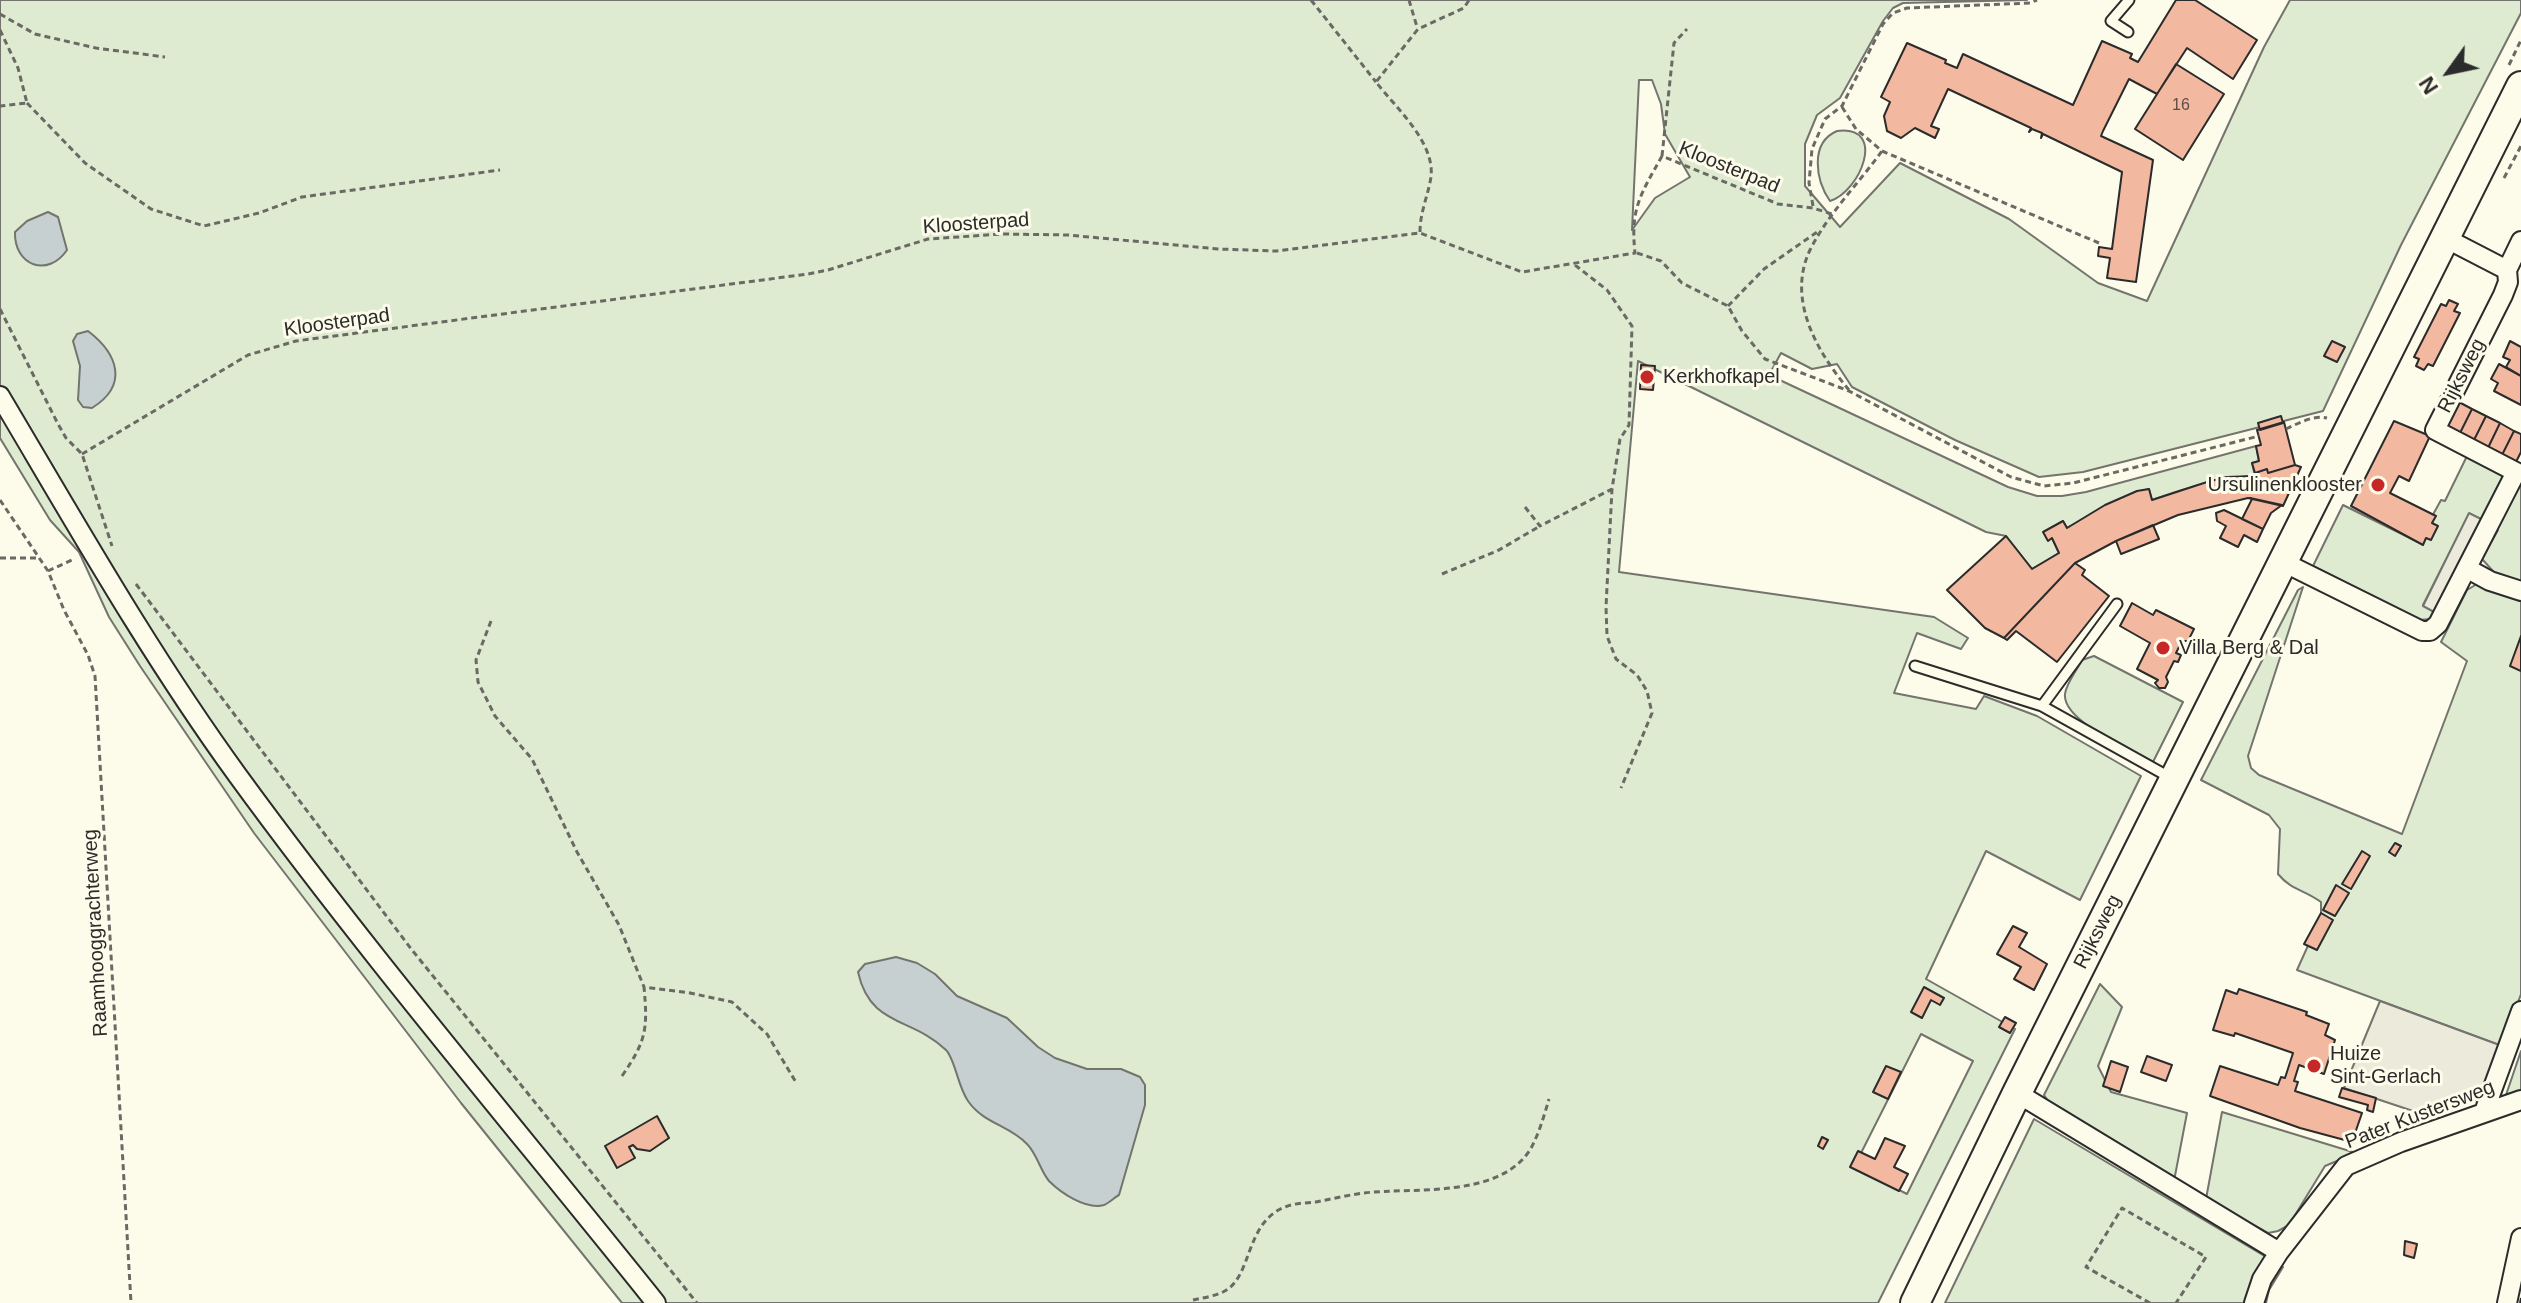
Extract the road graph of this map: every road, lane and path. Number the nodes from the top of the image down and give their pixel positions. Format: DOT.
graph roads {
  1 [pos="1311,0"];
  2 [pos="1409,0"];
  3 [pos="1469,0"];
  4 [pos="2037,0"];
  5 [pos="2129,0"];
  6 [pos="0,14"];
  7 [pos="1418,29"];
  8 [pos="1687,29"];
  9 [pos="0,30"];
  10 [pos="2128,32"];
  11 [pos="165,57"];
  12 [pos="1376,82"];
  13 [pos="2521,86"];
  14 [pos="27,103"];
  15 [pos="0,106"];
  16 [pos="1842,106"];
  17 [pos="1882,151"];
  18 [pos="1662,156"];
  19 [pos="500,170"];
  20 [pos="1813,208"];
  21 [pos="1832,214"];
  22 [pos="1824,228"];
  23 [pos="1420,233"];
  24 [pos="2445,238"];
  25 [pos="2521,241"];
  26 [pos="2099,243"];
  27 [pos="1635,253"];
  28 [pos="1574,265"];
  29 [pos="2507,270"];
  30 [pos="1728,306"];
  31 [pos="0,309"];
  32 [pos="1849,391"];
  33 [pos="0,396"];
  34 [pos="2332,420"];
  35 [pos="2286,429"];
  36 [pos="2259,436"];
  37 [pos="82,454"];
  38 [pos="1612,489"];
  39 [pos="0,500"];
  40 [pos="1525,507"];
  41 [pos="1540,526"];
  42 [pos="92,550"];
  43 [pos="112,554"];
  44 [pos="0,558"];
  45 [pos="41,559"];
  46 [pos="2283,562"];
  47 [pos="2468,569"];
  48 [pos="48,571"];
  49 [pos="1442,574"];
  50 [pos="132,579"];
  51 [pos="2521,591"];
  52 [pos="2117,604"];
  53 [pos="491,621"];
  54 [pos="1915,666"];
  55 [pos="2042,706"];
  56 [pos="2174,780"];
  57 [pos="1621,788"];
  58 [pos="644,987"];
  59 [pos="2521,1011"];
  60 [pos="622,1076"];
  61 [pos="797,1084"];
  62 [pos="2017,1093"];
  63 [pos="1549,1099"];
  64 [pos="2521,1100"];
  65 [pos="2484,1112"];
  66 [pos="2521,1238"];
  67 [pos="2279,1252"];
  68 [pos="1193,1300"];
  69 [pos="131,1303"];
  70 [pos="656,1303"];
  71 [pos="697,1303"];
  72 [pos="1915,1303"];
  73 [pos="2150,1303"];
  74 [pos="2176,1303"];
  75 [pos="2254,1303"];
  76 [pos="2507,1303"];
  1 -- 12 [label="path"];
  2 -- 7 [label="path"];
  3 -- 7 [label="path"];
  4 -- 16 [label="path"];
  5 -- 10 [label="lane"];
  6 -- 11 [label="path"];
  7 -- 12 [label="path"];
  8 -- 18 [label="path"];
  9 -- 14 [label="path"];
  12 -- 23 [label="path"];
  13 -- 24 [label="main road, Rijksweg"];
  14 -- 15 [label="path"];
  14 -- 19 [label="path"];
  16 -- 17 [label="path"];
  16 -- 20 [label="path"];
  17 -- 21 [label="path"];
  17 -- 26 [label="path"];
  18 -- 20 [label="path, Kloosterpad"];
  18 -- 27 [label="path, Kloosterpad"];
  20 -- 21 [label="path, Kloosterpad"];
  21 -- 22 [label="path"];
  22 -- 30 [label="path"];
  22 -- 32 [label="path"];
  23 -- 28 [label="path, Kloosterpad"];
  23 -- 37 [label="path, Kloosterpad"];
  24 -- 29 [label="street"];
  24 -- 46 [label="main road, Rijksweg"];
  25 -- 29 [label="street, Rijksweg"];
  27 -- 28 [label="path, Kloosterpad"];
  27 -- 30 [label="path"];
  28 -- 38 [label="path"];
  29 -- 47 [label="street, Rijksweg"];
  30 -- 32 [label="path"];
  31 -- 37 [label="path"];
  32 -- 36 [label="path"];
  33 -- 42 [label="street"];
  34 -- 35 [label="path"];
  37 -- 43 [label="path"];
  38 -- 41 [label="path"];
  38 -- 57 [label="path"];
  39 -- 45 [label="path, Raamhooggrachterweg"];
  40 -- 41 [label="path"];
  41 -- 49 [label="path"];
  42 -- 48 [label="path"];
  42 -- 70 [label="street"];
  44 -- 45 [label="path"];
  45 -- 48 [label="path, Raamhooggrachterweg"];
  46 -- 47 [label="street, Rijksweg"];
  46 -- 56 [label="main road, Rijksweg"];
  47 -- 51 [label="street"];
  48 -- 69 [label="path, Raamhooggrachterweg"];
  50 -- 71 [label="path"];
  52 -- 55 [label="lane"];
  53 -- 58 [label="path"];
  54 -- 55 [label="lane"];
  55 -- 56 [label="lane"];
  56 -- 62 [label="main road, Rijksweg"];
  58 -- 60 [label="path"];
  58 -- 61 [label="path"];
  59 -- 65 [label="street"];
  62 -- 67 [label="street"];
  62 -- 72 [label="main road, Rijksweg"];
  63 -- 68 [label="path"];
  64 -- 65 [label="street, Pater Kustersweg"];
  65 -- 67 [label="street, Pater Kustersweg"];
  66 -- 76 [label="street"];
  67 -- 75 [label="street, Pater Kustersweg"];
  73 -- 74 [label="path"];
}
